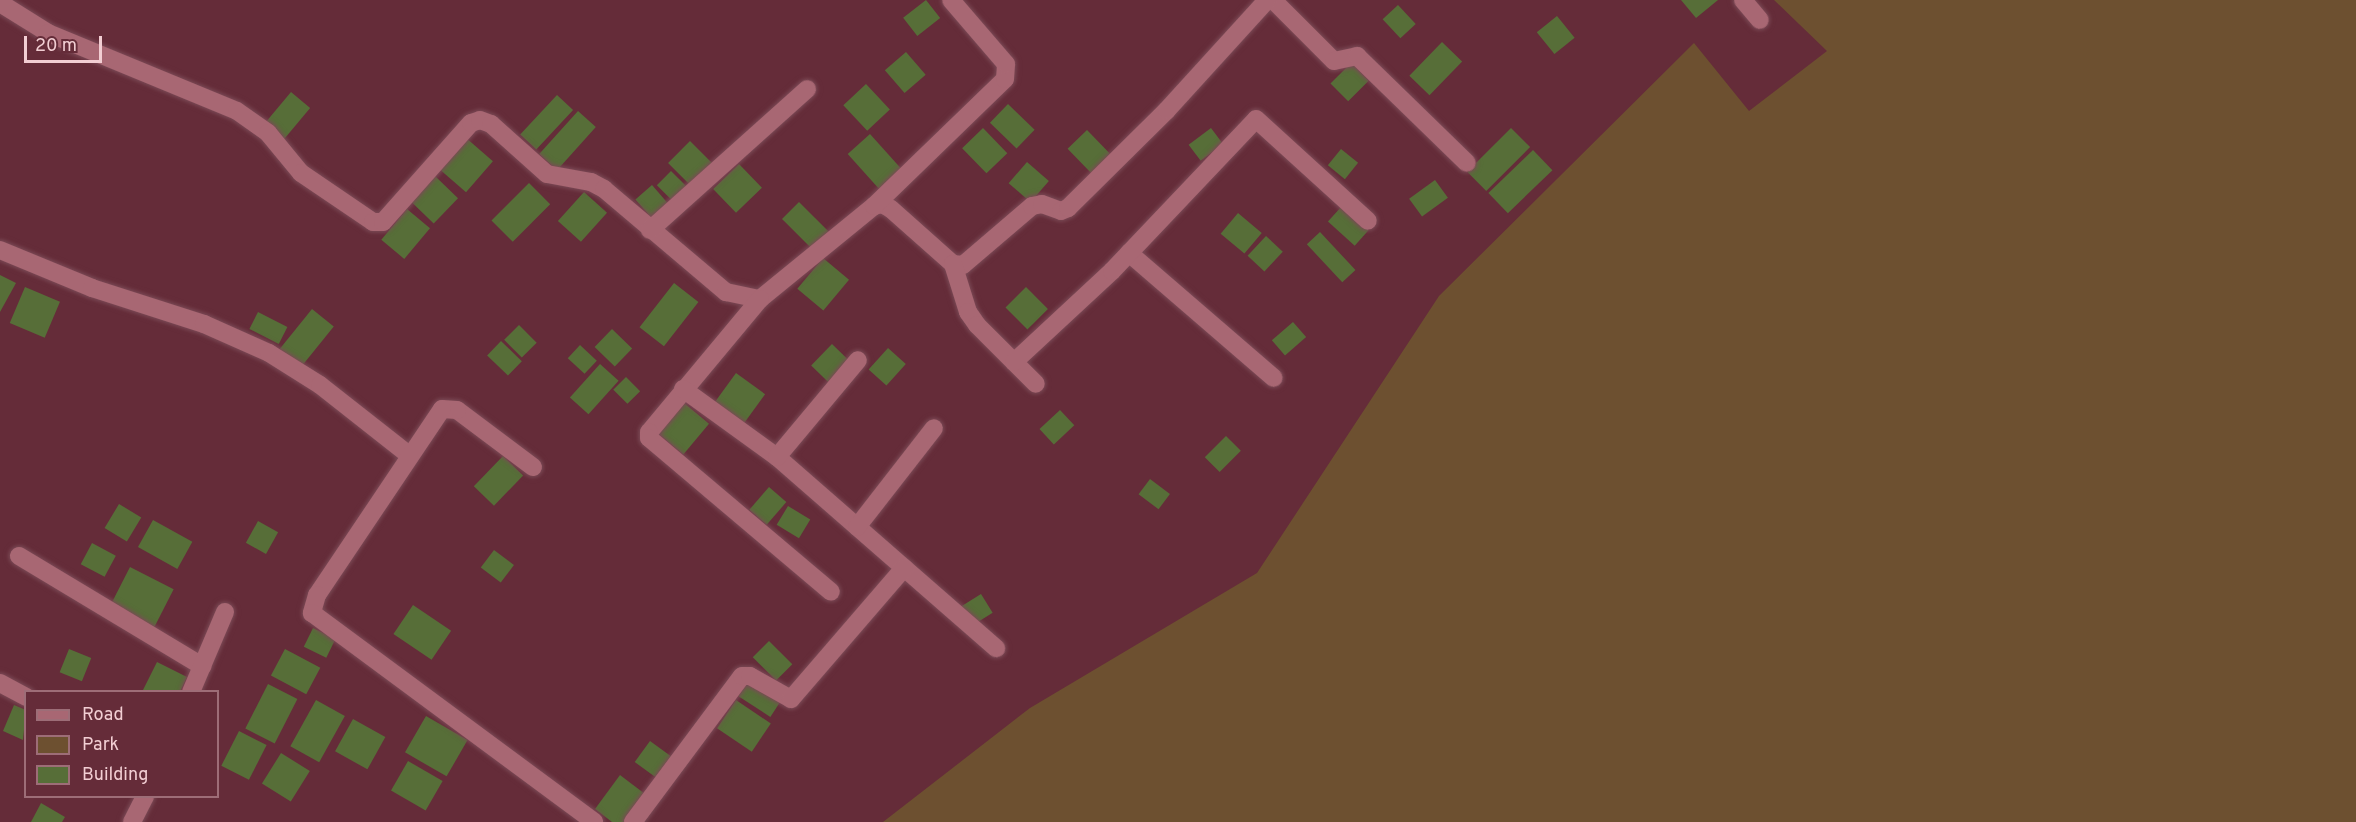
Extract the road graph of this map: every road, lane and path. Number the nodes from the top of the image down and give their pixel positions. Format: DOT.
graph roads {
  1 [pos="951,0"];
  2 [pos="1267,0"];
  3 [pos="1274,0"];
  4 [pos="1743,0"];
  5 [pos="0,3"];
  6 [pos="1760,20"];
  7 [pos="807,89"];
  8 [pos="1467,164"];
  9 [pos="874,206"];
  10 [pos="1368,221"];
  11 [pos="650,230"];
  12 [pos="0,250"];
  13 [pos="1129,253"];
  14 [pos="953,264"];
  15 [pos="760,299"];
  16 [pos="858,360"];
  17 [pos="1014,362"];
  18 [pos="1275,378"];
  19 [pos="1036,384"];
  20 [pos="683,389"];
  21 [pos="934,428"];
  22 [pos="409,455"];
  23 [pos="777,457"];
  24 [pos="533,467"];
  25 [pos="857,527"];
  26 [pos="19,556"];
  27 [pos="904,568"];
  28 [pos="831,591"];
  29 [pos="225,612"];
  30 [pos="996,648"];
  31 [pos="202,666"];
  32 [pos="0,683"];
  33 [pos="192,690"];
  34 [pos="24,696"];
  35 [pos="145,798"];
  36 [pos="132,822"];
  37 [pos="594,822"];
  38 [pos="633,822"];
  1 -- 9 [label="street"];
  2 -- 14 [label="street"];
  3 -- 8 [label="street"];
  4 -- 6 [label="street"];
  5 -- 11 [label="street"];
  7 -- 11 [label="street"];
  9 -- 14 [label="street"];
  9 -- 15 [label="street"];
  10 -- 13 [label="street"];
  11 -- 15 [label="street"];
  12 -- 22 [label="street"];
  13 -- 17 [label="street"];
  13 -- 18 [label="street"];
  14 -- 17 [label="street"];
  15 -- 20 [label="street"];
  16 -- 23 [label="street"];
  17 -- 19 [label="street"];
  20 -- 23 [label="street"];
  20 -- 28 [label="street"];
  21 -- 25 [label="street"];
  22 -- 24 [label="street"];
  22 -- 37 [label="street"];
  23 -- 25 [label="street"];
  25 -- 27 [label="street"];
  26 -- 31 [label="street"];
  27 -- 30 [label="street"];
  27 -- 38 [label="street"];
  29 -- 31 [label="street"];
  31 -- 33 [label="street"];
  32 -- 34 [label="street"];
  35 -- 36 [label="street"];
}
